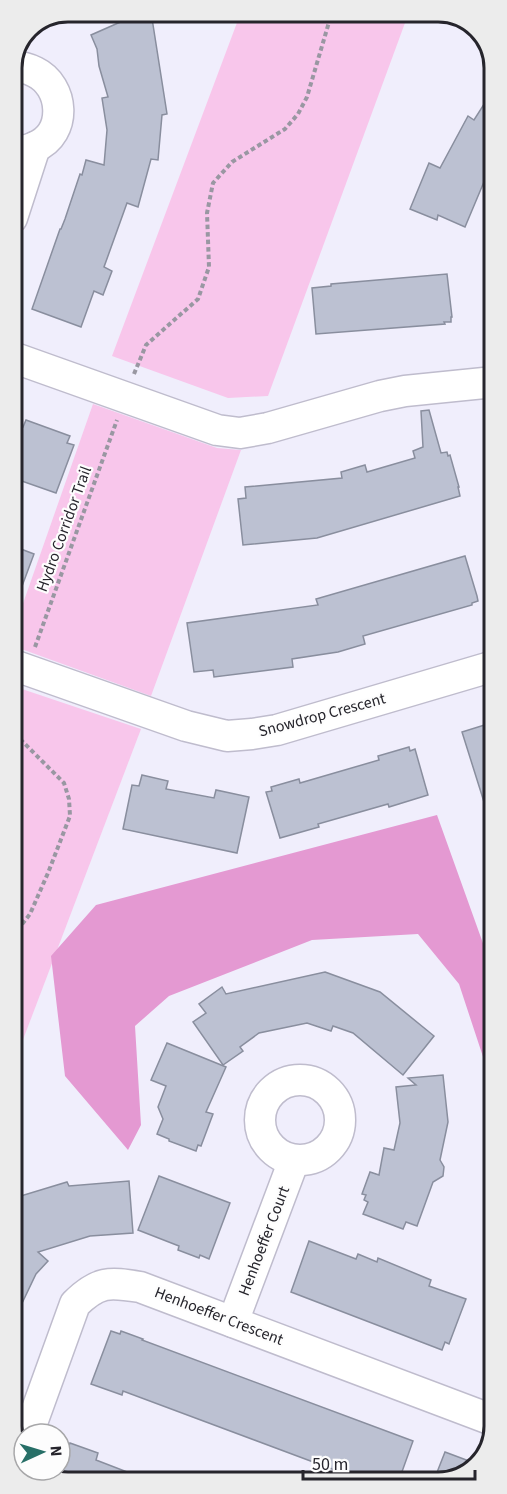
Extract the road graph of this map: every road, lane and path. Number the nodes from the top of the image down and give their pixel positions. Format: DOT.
graph roads {
  1 [pos="329,23"];
  2 [pos="22,67"];
  3 [pos="24,149"];
  4 [pos="22,361"];
  5 [pos="132,381"];
  6 [pos="484,383"];
  7 [pos="119,414"];
  8 [pos="23,669"];
  9 [pos="484,669"];
  10 [pos="22,741"];
  11 [pos="22,924"];
  12 [pos="294,1160"];
  13 [pos="233,1322"];
  14 [pos="484,1417"];
  15 [pos="32,1422"];
  1 -- 5 [label="path"];
  2 -- 3 [label="street"];
  4 -- 6 [label="street"];
  7 -- 8 [label="path, Hydro Corridor Trail"];
  8 -- 9 [label="street, Snowdrop Crescent"];
  10 -- 11 [label="path, Hydro Corridor Trail"];
  12 -- 13 [label="street, Henhoeffer Court"];
  13 -- 14 [label="street, Henhoeffer Crescent"];
  13 -- 15 [label="street, Henhoeffer Crescent"];
}
